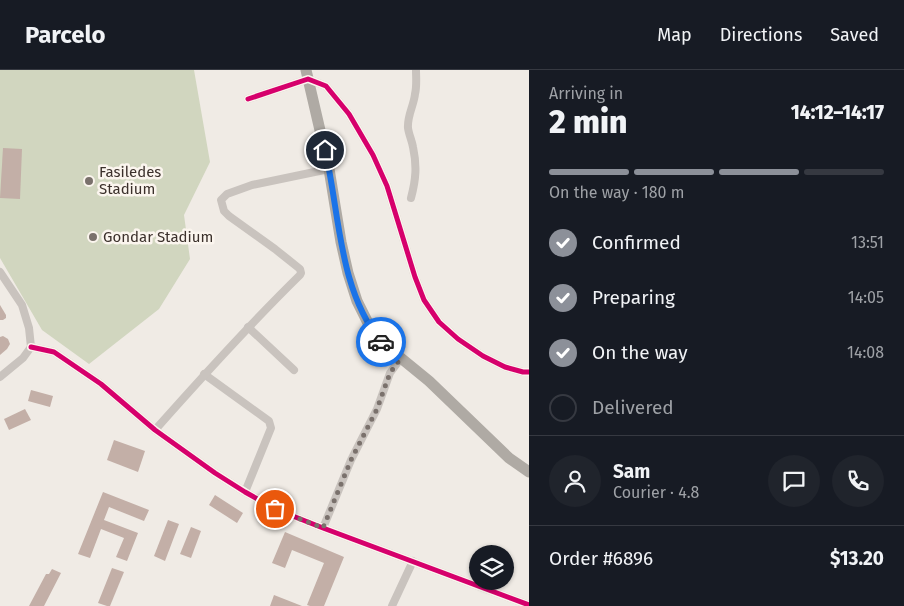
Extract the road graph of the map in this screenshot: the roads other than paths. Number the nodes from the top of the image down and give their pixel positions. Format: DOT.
graph roads {
  1 [pos="416,70"];
  2 [pos="307,75"];
  3 [pos="248,99"];
  4 [pos="329,169"];
  5 [pos="411,198"];
  6 [pos="0,272"];
  7 [pos="248,327"];
  8 [pos="31,347"];
  9 [pos="401,358"];
  10 [pos="294,370"];
  11 [pos="529,372"];
  12 [pos="204,374"];
  13 [pos="0,377"];
  14 [pos="155,430"];
  15 [pos="529,472"];
  16 [pos="245,492"];
  17 [pos="323,528"];
  18 [pos="413,561"];
  19 [pos="529,605"];
  20 [pos="392,606"];
  1 -- 5 [label="street"];
  2 -- 3 [label="street"];
  2 -- 4 [label="highway"];
  2 -- 11 [label="street"];
  4 -- 7 [label="street"];
  4 -- 9 [label="highway"];
  6 -- 8 [label="street"];
  7 -- 10 [label="street"];
  7 -- 12 [label="street"];
  8 -- 13 [label="street"];
  8 -- 14 [label="street"];
  9 -- 15 [label="highway"];
  9 -- 17 [label="street"];
  12 -- 14 [label="street"];
  12 -- 16 [label="street"];
  14 -- 16 [label="street"];
  16 -- 17 [label="street"];
  17 -- 18 [label="street"];
  18 -- 19 [label="street"];
  18 -- 20 [label="street"];
}
